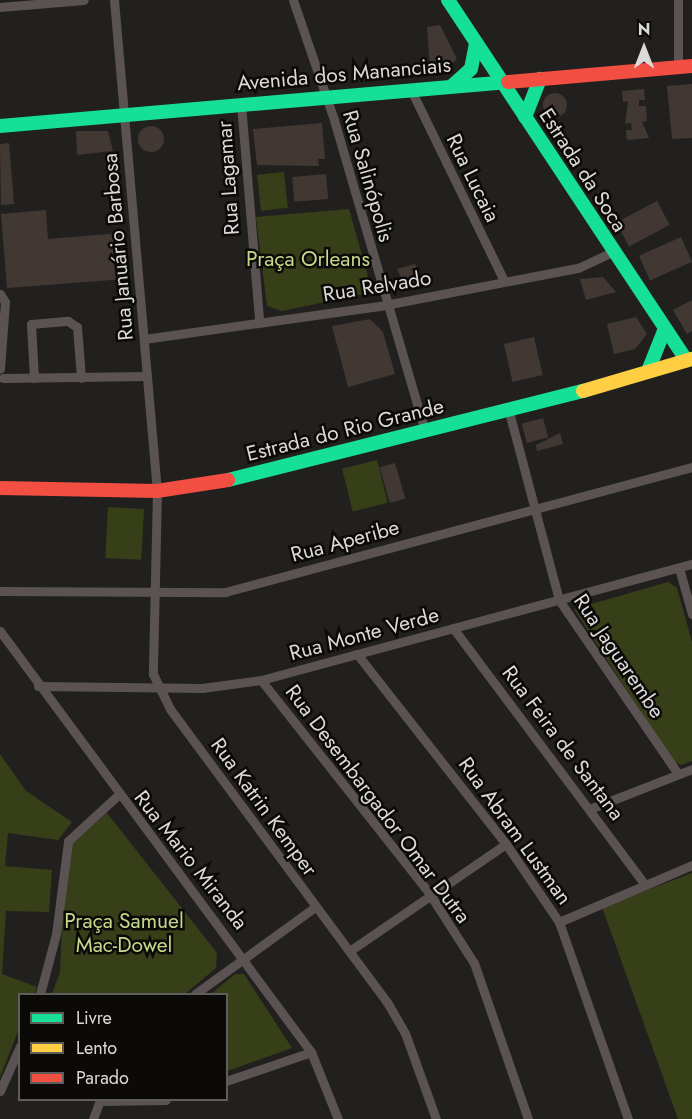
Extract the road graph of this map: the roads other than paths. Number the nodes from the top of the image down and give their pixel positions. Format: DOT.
graph roads {
  1 [pos="84,0"];
  2 [pos="114,0"];
  3 [pos="293,0"];
  4 [pos="448,0"];
  5 [pos="678,0"];
  6 [pos="0,8"];
  7 [pos="476,43"];
  8 [pos="685,67"];
  9 [pos="540,79"];
  10 [pos="501,82"];
  11 [pos="451,86"];
  12 [pos="411,90"];
  13 [pos="327,96"];
  14 [pos="241,104"];
  15 [pos="125,116"];
  16 [pos="525,117"];
  17 [pos="0,126"];
  18 [pos="612,252"];
  19 [pos="504,281"];
  20 [pos="0,294"];
  21 [pos="386,305"];
  22 [pos="259,320"];
  23 [pos="664,331"];
  24 [pos="144,339"];
  25 [pos="689,360"];
  26 [pos="648,371"];
  27 [pos="2,374"];
  28 [pos="147,376"];
  29 [pos="34,378"];
  30 [pos="81,378"];
  31 [pos="509,412"];
  32 [pos="425,432"];
  33 [pos="692,467"];
  34 [pos="0,488"];
  35 [pos="157,490"];
  36 [pos="532,509"];
  37 [pos="692,564"];
  38 [pos="679,567"];
  39 [pos="0,591"];
  40 [pos="156,595"];
  41 [pos="559,600"];
  42 [pos="692,614"];
  43 [pos="453,628"];
  44 [pos="0,631"];
  45 [pos="357,654"];
  46 [pos="261,680"];
  47 [pos="38,686"];
  48 [pos="157,688"];
  49 [pos="692,769"];
  50 [pos="678,774"];
  51 [pos="118,795"];
  52 [pos="592,808"];
  53 [pos="506,844"];
  54 [pos="692,865"];
  55 [pos="643,882"];
  56 [pos="429,893"];
  57 [pos="315,907"];
  58 [pos="559,922"];
  59 [pos="351,950"];
  60 [pos="246,958"];
  61 [pos="40,993"];
  62 [pos="196,993"];
  63 [pos="18,1050"];
  64 [pos="311,1052"];
  65 [pos="228,1080"];
  66 [pos="0,1091"];
  67 [pos="100,1101"];
  68 [pos="93,1119"];
  69 [pos="338,1119"];
  70 [pos="436,1119"];
  71 [pos="528,1119"];
  72 [pos="628,1119"];
  1 -- 6 [label="street"];
  2 -- 15 [label="street, Rua Januário Barbosa"];
  3 -- 13 [label="street, Rua Salinópolis"];
  4 -- 7 [label="street, Estrada da Soca"];
  5 -- 8 [label="street"];
  7 -- 10 [label="street, Estrada da Soca"];
  7 -- 11 [label="street"];
  8 -- 9 [label="street, Avenida dos Mananciais"];
  9 -- 10 [label="street, Avenida dos Mananciais"];
  9 -- 16 [label="street"];
  10 -- 11 [label="street, Avenida dos Mananciais"];
  10 -- 16 [label="street, Estrada da Soca"];
  11 -- 12 [label="street, Avenida dos Mananciais"];
  12 -- 13 [label="street, Avenida dos Mananciais"];
  12 -- 19 [label="street, Rua Lucaia"];
  13 -- 14 [label="street, Avenida dos Mananciais"];
  13 -- 21 [label="street, Rua Salinópolis"];
  14 -- 15 [label="street, Avenida dos Mananciais"];
  14 -- 22 [label="street, Rua Lagamar"];
  15 -- 17 [label="street, Avenida dos Mananciais"];
  15 -- 24 [label="street, Rua Januário Barbosa"];
  16 -- 18 [label="street, Estrada da Soca"];
  18 -- 19 [label="street, Rua Relvado"];
  18 -- 23 [label="street, Estrada da Soca"];
  19 -- 21 [label="street, Rua Relvado"];
  20 -- 27 [label="street"];
  21 -- 22 [label="street, Rua Relvado"];
  21 -- 32 [label="street, Rua Salinópolis"];
  22 -- 24 [label="street, Rua Relvado"];
  23 -- 25 [label="street, Estrada da Soca"];
  23 -- 26 [label="street"];
  24 -- 28 [label="street, Rua Januário Barbosa"];
  25 -- 26 [label="street, Estrada do Rio Grande"];
  26 -- 31 [label="street, Estrada do Rio Grande"];
  27 -- 29 [label="street"];
  28 -- 30 [label="street"];
  28 -- 35 [label="street, Rua Januário Barbosa"];
  29 -- 30 [label="street"];
  29 -- 30 [label="street"];
  31 -- 32 [label="street, Estrada do Rio Grande"];
  31 -- 36 [label="street, Rua Jaguarembe"];
  32 -- 35 [label="street, Estrada do Rio Grande"];
  33 -- 36 [label="street, Rua Aperibe"];
  34 -- 35 [label="street, Estrada do Rio Grande"];
  35 -- 40 [label="street"];
  36 -- 40 [label="street, Rua Aperibe"];
  36 -- 41 [label="street, Rua Jaguarembe"];
  37 -- 38 [label="street, Rua Monte Verde"];
  38 -- 41 [label="street, Rua Monte Verde"];
  38 -- 42 [label="street"];
  39 -- 40 [label="street, Rua Aperibe"];
  40 -- 48 [label="street"];
  41 -- 43 [label="street, Rua Monte Verde"];
  41 -- 50 [label="street, Rua Jaguarembe"];
  43 -- 45 [label="street, Rua Monte Verde"];
  43 -- 52 [label="street, Rua Feira de Santana"];
  44 -- 47 [label="street, Rua Mario Miranda"];
  45 -- 46 [label="street, Rua Monte Verde"];
  45 -- 53 [label="street, Rua Abram Lustman"];
  46 -- 48 [label="street, Rua Monte Verde"];
  46 -- 56 [label="street, Rua Desembargador Omar Dutra"];
  47 -- 48 [label="street, Rua Monte Verde"];
  47 -- 51 [label="street, Rua Mario Miranda"];
  48 -- 57 [label="street, Rua Katrin Kemper"];
  49 -- 50 [label="street"];
  50 -- 52 [label="street"];
  51 -- 60 [label="street, Rua Mario Miranda"];
  51 -- 61 [label="street"];
  52 -- 55 [label="street, Rua Feira de Santana"];
  53 -- 56 [label="street"];
  53 -- 58 [label="street, Rua Abram Lustman"];
  54 -- 55 [label="street"];
  55 -- 58 [label="street"];
  56 -- 59 [label="street"];
  56 -- 71 [label="street, Rua Desembargador Omar Dutra"];
  57 -- 59 [label="street, Rua Katrin Kemper"];
  57 -- 60 [label="street"];
  58 -- 72 [label="street, Rua Abram Lustman"];
  59 -- 70 [label="street, Rua Katrin Kemper"];
  60 -- 62 [label="street"];
  60 -- 64 [label="street, Rua Mario Miranda"];
  63 -- 66 [label="street"];
  64 -- 65 [label="street"];
  64 -- 69 [label="street, Rua Mario Miranda"];
  67 -- 68 [label="street"];
}
